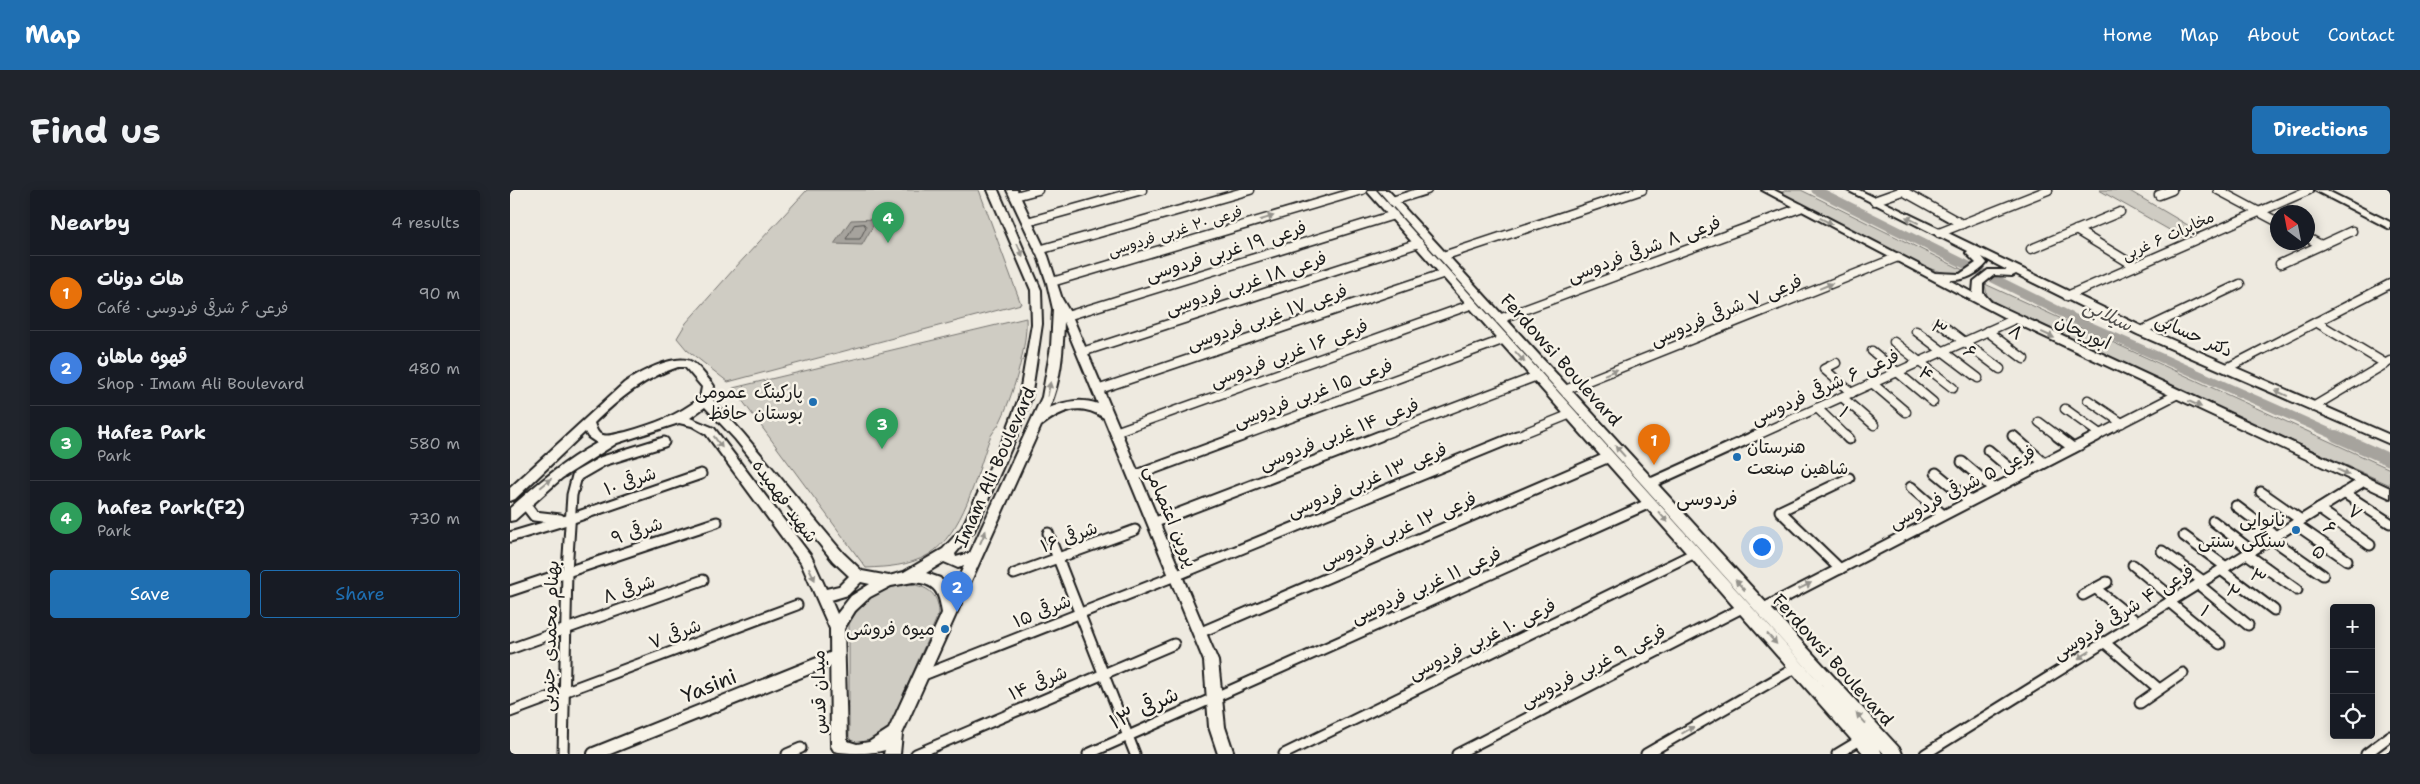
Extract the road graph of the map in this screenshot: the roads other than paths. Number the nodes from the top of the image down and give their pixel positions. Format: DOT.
graph roads {
  1 [pos="993,190"];
  2 [pos="1038,190"];
  3 [pos="1142,190"];
  4 [pos="1250,190"];
  5 [pos="1362,190"];
  6 [pos="1371,190"];
  7 [pos="1383,190"];
  8 [pos="1427,190"];
  9 [pos="1642,190"];
  10 [pos="1767,190"];
  11 [pos="1852,190"];
  12 [pos="1903,190"];
  13 [pos="2048,190"];
  14 [pos="2172,190"];
  15 [pos="2218,190"];
  16 [pos="2309,190"];
  17 [pos="2319,190"];
  18 [pos="2333,190"];
  19 [pos="1014,196"];
  20 [pos="2159,196"];
  21 [pos="1392,201"];
  22 [pos="1874,201"];
  23 [pos="998,204"];
  24 [pos="1800,208"];
  25 [pos="2120,212"];
  26 [pos="2259,212"];
  27 [pos="1394,215"];
  28 [pos="2270,218"];
  29 [pos="2390,218"];
  30 [pos="1026,219"];
  31 [pos="1007,222"];
  32 [pos="1962,224"];
  33 [pos="2390,226"];
  34 [pos="2076,230"];
  35 [pos="2352,231"];
  36 [pos="1938,233"];
  37 [pos="1957,242"];
  38 [pos="2315,242"];
  39 [pos="1419,243"];
  40 [pos="2321,245"];
  41 [pos="2031,249"];
  42 [pos="1039,250"];
  43 [pos="1443,256"];
  44 [pos="1898,258"];
  45 [pos="2280,264"];
  46 [pos="2134,266"];
  47 [pos="1923,270"];
  48 [pos="1445,273"];
  49 [pos="2033,279"];
  50 [pos="1052,282"];
  51 [pos="2240,284"];
  52 [pos="2390,284"];
  53 [pos="2067,296"];
  54 [pos="1057,299"];
  55 [pos="1473,304"];
  56 [pos="1996,309"];
  57 [pos="1067,316"];
  58 [pos="1498,319"];
  59 [pos="2015,319"];
  60 [pos="1938,322"];
  61 [pos="2316,322"];
  62 [pos="1916,331"];
  63 [pos="1988,331"];
  64 [pos="2141,331"];
  65 [pos="1504,340"];
  66 [pos="1894,342"];
  67 [pos="1964,342"];
  68 [pos="1872,351"];
  69 [pos="1082,352"];
  70 [pos="1943,352"];
  71 [pos="2024,359"];
  72 [pos="1920,362"];
  73 [pos="2388,362"];
  74 [pos="1836,363"];
  75 [pos="2226,368"];
  76 [pos="2000,369"];
  77 [pos="1897,372"];
  78 [pos="1537,376"];
  79 [pos="1978,378"];
  80 [pos="1872,383"];
  81 [pos="1953,388"];
  82 [pos="1565,390"];
  83 [pos="1852,392"];
  84 [pos="1100,395"];
  85 [pos="2176,395"];
  86 [pos="1842,397"];
  87 [pos="706,400"];
  88 [pos="2088,400"];
  89 [pos="1933,402"];
  90 [pos="2313,407"];
  91 [pos="1817,408"];
  92 [pos="2065,409"];
  93 [pos="1906,412"];
  94 [pos="1571,414"];
  95 [pos="1108,415"];
  96 [pos="678,419"];
  97 [pos="588,422"];
  98 [pos="2038,422"];
  99 [pos="2122,423"];
  100 [pos="1874,425"];
  101 [pos="1034,426"];
  102 [pos="1115,432"];
  103 [pos="2100,434"];
  104 [pos="2013,436"];
  105 [pos="1849,438"];
  106 [pos="615,439"];
  107 [pos="2390,440"];
  108 [pos="664,442"];
  109 [pos="2073,448"];
  110 [pos="1988,450"];
  111 [pos="1609,456"];
  112 [pos="1962,462"];
  113 [pos="2044,463"];
  114 [pos="1936,473"];
  115 [pos="701,474"];
  116 [pos="1134,476"];
  117 [pos="2019,476"];
  118 [pos="1849,478"];
  119 [pos="2364,481"];
  120 [pos="1649,484"];
  121 [pos="1911,487"];
  122 [pos="515,489"];
  123 [pos="1994,489"];
  124 [pos="2261,492"];
  125 [pos="2344,493"];
  126 [pos="2390,493"];
  127 [pos="510,496"];
  128 [pos="1970,501"];
  129 [pos="524,503"];
  130 [pos="1650,503"];
  131 [pos="2236,506"];
  132 [pos="2320,509"];
  133 [pos="1943,515"];
  134 [pos="510,516"];
  135 [pos="570,519"];
  136 [pos="717,522"];
  137 [pos="2213,522"];
  138 [pos="2298,522"];
  139 [pos="1153,523"];
  140 [pos="2390,523"];
  141 [pos="1135,530"];
  142 [pos="1048,533"];
  143 [pos="2184,536"];
  144 [pos="510,537"];
  145 [pos="2274,537"];
  146 [pos="2370,545"];
  147 [pos="2162,550"];
  148 [pos="2250,552"];
  149 [pos="948,553"];
  150 [pos="1695,553"];
  151 [pos="974,557"];
  152 [pos="1059,557"];
  153 [pos="2346,560"];
  154 [pos="2133,565"];
  155 [pos="2224,568"];
  156 [pos="1840,569"];
  157 [pos="567,571"];
  158 [pos="1014,574"];
  159 [pos="2323,575"];
  160 [pos="858,576"];
  161 [pos="1175,576"];
  162 [pos="906,578"];
  163 [pos="703,580"];
  164 [pos="888,581"];
  165 [pos="2106,582"];
  166 [pos="2200,583"];
  167 [pos="2095,588"];
  168 [pos="2296,590"];
  169 [pos="510,591"];
  170 [pos="2083,595"];
  171 [pos="822,596"];
  172 [pos="2171,601"];
  173 [pos="797,605"];
  174 [pos="1744,607"];
  175 [pos="1762,609"];
  176 [pos="2274,610"];
  177 [pos="949,613"];
  178 [pos="1081,613"];
  179 [pos="2137,622"];
  180 [pos="2248,624"];
  181 [pos="566,628"];
  182 [pos="837,629"];
  183 [pos="1199,633"];
  184 [pos="2104,642"];
  185 [pos="1174,644"];
  186 [pos="2220,644"];
  187 [pos="510,649"];
  188 [pos="838,656"];
  189 [pos="1797,668"];
  190 [pos="1105,673"];
  191 [pos="2183,673"];
  192 [pos="920,676"];
  193 [pos="2159,690"];
  194 [pos="564,692"];
  195 [pos="1832,696"];
  196 [pos="1214,697"];
  197 [pos="2140,703"];
  198 [pos="510,712"];
  199 [pos="894,734"];
  200 [pos="1128,736"];
  201 [pos="2390,736"];
  202 [pos="1862,740"];
  203 [pos="801,748"];
  204 [pos="839,750"];
  205 [pos="563,754"];
  206 [pos="594,754"];
  207 [pos="787,754"];
  208 [pos="892,754"];
  209 [pos="916,754"];
  210 [pos="1088,754"];
  211 [pos="1135,754"];
  212 [pos="1226,754"];
  213 [pos="1284,754"];
  214 [pos="1457,754"];
  215 [pos="1646,754"];
  216 [pos="1837,754"];
  217 [pos="1874,754"];
  218 [pos="1894,754"];
  219 [pos="1925,754"];
  220 [pos="2367,754"];
  1 -- 23 [label="main road, Imam Ali Boulevard"];
  2 -- 19 [label="street"];
  3 -- 30 [label="street"];
  4 -- 42 [label="street"];
  50 -- 5 [label="street, فرعی ۲۰ غربی فردوسی, one-way"];
  6 -- 27 [label="main road, Ferdowsi Boulevard"];
  7 -- 21 [label="main road, Ferdowsi Boulevard"];
  8 -- 21 [label="street"];
  9 -- 43 [label="street"];
  10 -- 24 [label="main road, ابوریحان"];
  11 -- 22 [label="main road, دکتر حسابی"];
  12 -- 22 [label="street"];
  12 -- 32 [label="street"];
  13 -- 32 [label="street"];
  14 -- 20 [label="street"];
  15 -- 26 [label="street"];
  16 -- 26 [label="street, مخابرات ۶ غربی"];
  17 -- 33 [label="main road"];
  18 -- 29 [label="main road"];
  19 -- 23 [label="main road"];
  19 -- 30 [label="main road, Imam Ali Boulevard"];
  21 -- 43 [label="main road, Ferdowsi Boulevard"];
  36 -- 22 [label="main road, دکتر حسابی, one-way"];
  23 -- 31 [label="main road, Imam Ali Boulevard"];
  24 -- 44 [label="main road, ابوریحان, one-way"];
  24 -- 58 [label="street, فرعی ۸ شرقی فردوسی"];
  25 -- 34 [label="street"];
  26 -- 28 [label="street"];
  26 -- 46 [label="street, مخابرات ۶ غربی"];
  27 -- 39 [label="main road, Ferdowsi Boulevard"];
  27 -- 57 [label="street, فرعی ۱۹ غربی فردوسی"];
  30 -- 31 [label="main road"];
  30 -- 42 [label="main road, Imam Ali Boulevard"];
  31 -- 149 [label="main road, Imam Ali Boulevard, one-way"];
  32 -- 36 [label="street"];
  34 -- 41 [label="street"];
  34 -- 46 [label="street"];
  35 -- 40 [label="street"];
  36 -- 37 [label="main road, دکتر حسابی"];
  37 -- 47 [label="main road"];
  37 -- 49 [label="main road, دکتر حسابی"];
  38 -- 40 [label="street"];
  39 -- 48 [label="main road, Ferdowsi Boulevard"];
  39 -- 69 [label="street, فرعی ۱۸ غربی فردوسی"];
  40 -- 45 [label="street"];
  42 -- 50 [label="main road, Imam Ali Boulevard"];
  43 -- 58 [label="main road, Ferdowsi Boulevard"];
  44 -- 47 [label="main road, ابوریحان"];
  82 -- 44 [label="street, فرعی ۷ شرقی فردوسی, one-way"];
  46 -- 53 [label="street, مخابرات ۶ غربی"];
  47 -- 56 [label="main road, ابوریحان"];
  48 -- 55 [label="main road, Ferdowsi Boulevard"];
  48 -- 84 [label="street, فرعی ۱۷ غربی فردوسی"];
  49 -- 53 [label="main road, دکتر حسابی"];
  49 -- 56 [label="main road"];
  50 -- 54 [label="main road, Imam Ali Boulevard"];
  51 -- 64 [label="street"];
  52 -- 61 [label="street"];
  53 -- 64 [label="main road, دکتر حسابی"];
  54 -- 57 [label="main road, پروین اعتصامی"];
  101 -- 54 [label="main road, Imam Ali Boulevard, one-way"];
  55 -- 65 [label="main road, Ferdowsi Boulevard"];
  55 -- 102 [label="street, فرعی ۱۶ غربی فردوسی"];
  56 -- 59 [label="main road, ابوریحان"];
  57 -- 69 [label="main road, پروین اعتصامی"];
  58 -- 82 [label="main road, Ferdowsi Boulevard"];
  59 -- 63 [label="street, فرعی ۶ شرقی فردوسی"];
  59 -- 85 [label="main road, ابوریحان, one-way"];
  60 -- 67 [label="street"];
  61 -- 73 [label="street"];
  61 -- 75 [label="street"];
  62 -- 70 [label="street, ۳"];
  63 -- 67 [label="street, فرعی ۶ شرقی فردوسی"];
  63 -- 71 [label="street, ۸"];
  64 -- 75 [label="main road, دکتر حسابی"];
  65 -- 78 [label="main road, Ferdowsi Boulevard, one-way"];
  65 -- 116 [label="street, فرعی ۱۵ غربی فردوسی"];
  66 -- 72 [label="street"];
  67 -- 70 [label="street, فرعی ۶ شرقی فردوسی"];
  67 -- 76 [label="street"];
  68 -- 77 [label="street"];
  69 -- 84 [label="main road, پروین اعتصامی"];
  70 -- 72 [label="street, فرعی ۶ شرقی فردوسی"];
  70 -- 79 [label="street, ۶"];
  72 -- 77 [label="street, فرعی ۶ شرقی فردوسی"];
  72 -- 81 [label="street"];
  73 -- 90 [label="street"];
  74 -- 83 [label="street"];
  90 -- 75 [label="main road, دکتر حسابی, one-way"];
  77 -- 80 [label="street, فرعی ۶ شرقی فردوسی"];
  77 -- 89 [label="street, ۴"];
  78 -- 94 [label="main road, Ferdowsi Boulevard"];
  78 -- 139 [label="street, فرعی ۱۴ غربی فردوسی"];
  80 -- 83 [label="street, فرعی ۶ شرقی فردوسی"];
  80 -- 93 [label="street"];
  120 -- 82 [label="main road, Ferdowsi Boulevard, one-way"];
  83 -- 86 [label="street, فرعی ۶ شرقی فردوسی"];
  84 -- 95 [label="main road, پروین اعتصامی"];
  85 -- 99 [label="street, فرعی ۵ شرقی فردوسی"];
  85 -- 119 [label="main road, ابوریحان, one-way"];
  86 -- 91 [label="street, فرعی ۶ شرقی فردوسی"];
  86 -- 100 [label="street"];
  87 -- 96 [label="main road"];
  87 -- 97 [label="main road"];
  87 -- 160 [label="main road, شهید فهمیده"];
  88 -- 99 [label="street"];
  90 -- 107 [label="main road, دکتر حسابی"];
  91 -- 105 [label="street, ۱"];
  91 -- 120 [label="street, فرعی ۶ شرقی فردوسی"];
  92 -- 103 [label="street"];
  94 -- 111 [label="main road, Ferdowsi Boulevard"];
  94 -- 161 [label="street, فرعی ۱۳ غربی فردوسی"];
  95 -- 101 [label="main road"];
  95 -- 102 [label="main road, پروین اعتصامی"];
  96 -- 106 [label="main road"];
  96 -- 171 [label="main road, شهید فهمیده, one-way"];
  97 -- 106 [label="main road"];
  97 -- 122 [label="main road"];
  98 -- 109 [label="street"];
  99 -- 103 [label="street, فرعی ۵ شرقی فردوسی"];
  151 -- 101 [label="main road, Imam Ali Boulevard, one-way"];
  102 -- 116 [label="main road, پروین اعتصامی"];
  103 -- 109 [label="street, فرعی ۵ شرقی فردوسی"];
  104 -- 113 [label="street"];
  129 -- 106 [label="main road, one-way"];
  108 -- 135 [label="street"];
  109 -- 113 [label="street, فرعی ۵ شرقی فردوسی"];
  110 -- 117 [label="street"];
  111 -- 130 [label="main road, Ferdowsi Boulevard"];
  111 -- 183 [label="street, فرعی ۱۲ غربی فردوسی"];
  112 -- 123 [label="street"];
  113 -- 117 [label="street, فرعی ۵ شرقی فردوسی"];
  114 -- 128 [label="street"];
  115 -- 135 [label="street, ۱۰ شرقی"];
  116 -- 139 [label="main road, پروین اعتصامی"];
  117 -- 123 [label="street, فرعی ۵ شرقی فردوسی"];
  118 -- 156 [label="street"];
  119 -- 125 [label="street, فرعی ۴ شرقی فردوسی"];
  119 -- 126 [label="main road, ابوریحان"];
  175 -- 120 [label="main road, Ferdowsi Boulevard, one-way"];
  121 -- 133 [label="street"];
  122 -- 127 [label="main road"];
  123 -- 128 [label="street, فرعی ۵ شرقی فردوسی"];
  124 -- 138 [label="street, ۶"];
  125 -- 132 [label="street, فرعی ۴ شرقی فردوسی"];
  125 -- 140 [label="street"];
  128 -- 133 [label="street, فرعی ۵ شرقی فردوسی"];
  129 -- 134 [label="main road"];
  129 -- 135 [label="street"];
  130 -- 150 [label="main road, Ferdowsi Boulevard, one-way"];
  130 -- 196 [label="street, فرعی ۱۱ غربی فردوسی"];
  131 -- 145 [label="street, ۵"];
  132 -- 138 [label="street, فرعی ۴ شرقی فردوسی"];
  132 -- 146 [label="street, ۷"];
  133 -- 156 [label="street, فرعی ۵ شرقی فردوسی"];
  135 -- 144 [label="street, ۱۰ شرقی"];
  135 -- 157 [label="street, بهنام محمدی جنوبی"];
  136 -- 157 [label="street, ۹ شرقی"];
  137 -- 148 [label="street"];
  138 -- 145 [label="street, فرعی ۴ شرقی فردوسی"];
  138 -- 153 [label="street, ۶"];
  139 -- 161 [label="main road, پروین اعتصامی"];
  141 -- 152 [label="street, ۱۶ شرقی"];
  142 -- 152 [label="street"];
  143 -- 155 [label="street, ۳"];
  145 -- 148 [label="street, فرعی ۴ شرقی فردوسی"];
  145 -- 159 [label="street, ۵"];
  147 -- 166 [label="street, ۲"];
  148 -- 155 [label="street, فرعی ۴ شرقی فردوسی"];
  148 -- 168 [label="street"];
  149 -- 151 [label="main road"];
  149 -- 162 [label="main road, Imam Ali Boulevard"];
  150 -- 174 [label="main road, Ferdowsi Boulevard"];
  150 -- 213 [label="street, فرعی ۱۰ غربی فردوسی"];
  151 -- 177 [label="main road, Imam Ali Boulevard"];
  152 -- 158 [label="street, ۱۶ شرقی"];
  152 -- 178 [label="street"];
  154 -- 172 [label="street, ۱"];
  155 -- 166 [label="street, فرعی ۴ شرقی فردوسی"];
  155 -- 176 [label="street, ۳"];
  175 -- 156 [label="street, فرعی ۵ شرقی فردوسی, one-way"];
  157 -- 169 [label="street, ۹ شرقی"];
  157 -- 181 [label="street, بهنام محمدی جنوبی"];
  160 -- 164 [label="main road"];
  160 -- 171 [label="main road"];
  161 -- 178 [label="street, ۱۵ شرقی"];
  161 -- 183 [label="main road, پروین اعتصامی"];
  162 -- 164 [label="main road, میدان قدس"];
  162 -- 177 [label="main road, میدان قدس"];
  163 -- 181 [label="street, ۸ شرقی"];
  164 -- 182 [label="main road, میدان قدس"];
  165 -- 167 [label="street"];
  166 -- 172 [label="street, فرعی ۴ شرقی فردوسی"];
  166 -- 180 [label="street, ۲"];
  167 -- 170 [label="street"];
  167 -- 179 [label="street"];
  171 -- 182 [label="main road, شهید فهمیده"];
  172 -- 179 [label="street, فرعی ۴ شرقی فردوسی"];
  172 -- 186 [label="street, ۱"];
  173 -- 194 [label="street, ۷ شرقی"];
  174 -- 189 [label="main road, Ferdowsi Boulevard, one-way"];
  174 -- 214 [label="street, فرعی ۹ غربی فردوسی"];
  175 -- 195 [label="main road, Ferdowsi Boulevard"];
  177 -- 192 [label="main road"];
  178 -- 190 [label="street"];
  178 -- 192 [label="street, ۱۵ شرقی"];
  179 -- 184 [label="street, فرعی ۴ شرقی فردوسی"];
  181 -- 187 [label="street, ۸ شرقی"];
  181 -- 194 [label="street, بهنام محمدی جنوبی"];
  182 -- 188 [label="main road, میدان قدس"];
  183 -- 196 [label="main road, پروین اعتصامی"];
  184 -- 193 [label="street"];
  184 -- 219 [label="street, فرعی ۴ شرقی فردوسی, one-way"];
  185 -- 190 [label="street, ۱۴ شرقی"];
  188 -- 204 [label="main road, میدان قدس"];
  188 -- 206 [label="street, Yasini"];
  189 -- 195 [label="main road, Ferdowsi Boulevard"];
  215 -- 189 [label="street, one-way"];
  190 -- 200 [label="street"];
  190 -- 209 [label="street, ۱۴ شرقی"];
  191 -- 193 [label="street"];
  192 -- 199 [label="main road"];
  193 -- 197 [label="street"];
  194 -- 198 [label="street, ۷ شرقی"];
  194 -- 205 [label="street, بهنام محمدی جنوبی"];
  195 -- 202 [label="main road, Ferdowsi Boulevard"];
  218 -- 195 [label="main road, Ferdowsi Boulevard, one-way"];
  196 -- 200 [label="street, ۱۳ شرقی"];
  196 -- 212 [label="main road, پروین اعتصامی"];
  199 -- 204 [label="main road, میدان قدس"];
  199 -- 208 [label="main road"];
  200 -- 210 [label="street, ۱۳ شرقی"];
  200 -- 211 [label="street"];
  201 -- 220 [label="street"];
  202 -- 216 [label="street"];
  202 -- 217 [label="main road, Ferdowsi Boulevard"];
  203 -- 207 [label="street"];
}
